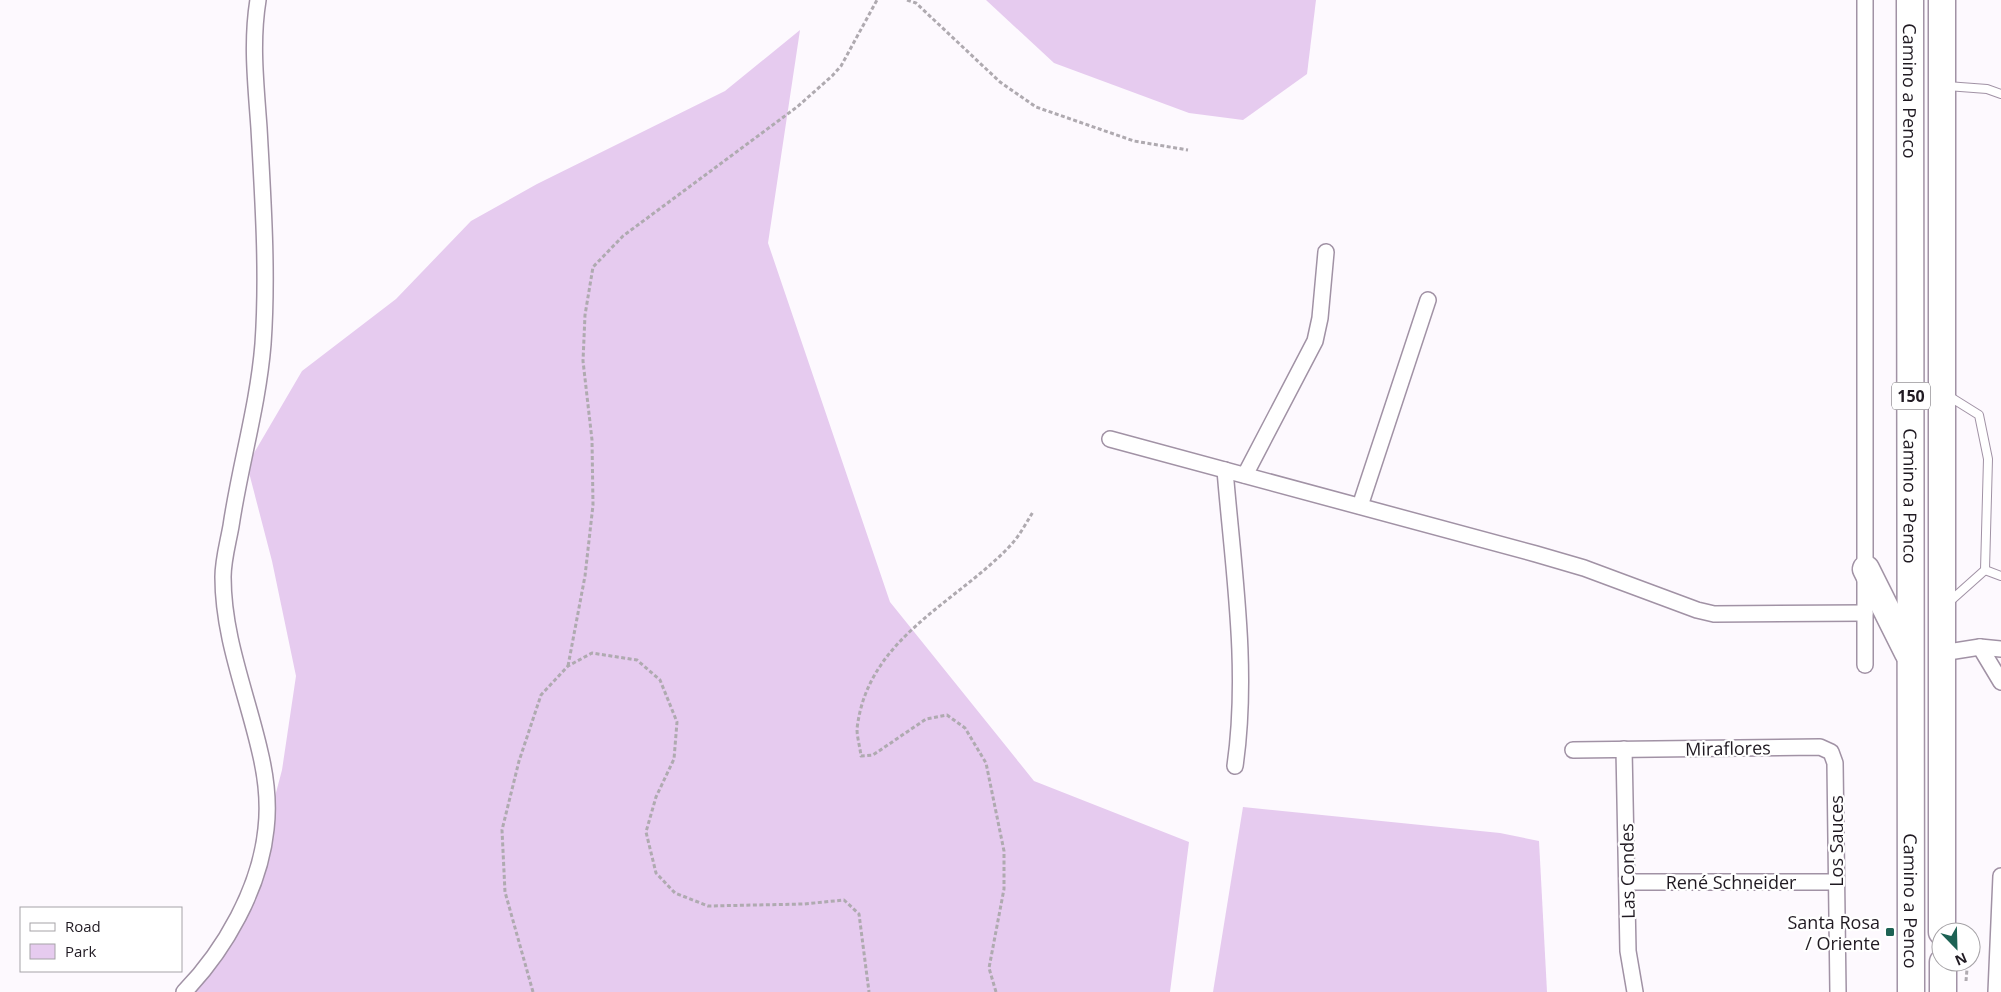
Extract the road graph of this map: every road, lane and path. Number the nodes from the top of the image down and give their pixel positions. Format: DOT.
graph roads {
  1 [pos="258,0"];
  2 [pos="877,0"];
  3 [pos="907,0"];
  4 [pos="1865,0"];
  5 [pos="1910,0"];
  6 [pos="1942,0"];
  7 [pos="1942,86"];
  8 [pos="2001,94"];
  9 [pos="1188,150"];
  10 [pos="1326,252"];
  11 [pos="1428,300"];
  12 [pos="1941,391"];
  13 [pos="1110,439"];
  14 [pos="1225,470"];
  15 [pos="1245,475"];
  16 [pos="1360,506"];
  17 [pos="1033,512"];
  18 [pos="1866,569"];
  19 [pos="1986,570"];
  20 [pos="2001,576"];
  21 [pos="1942,608"];
  22 [pos="1865,612"];
  23 [pos="1980,647"];
  24 [pos="2001,649"];
  25 [pos="1942,653"];
  26 [pos="1910,658"];
  27 [pos="1865,665"];
  28 [pos="568,666"];
  29 [pos="2001,682"];
  30 [pos="1624,749"];
  31 [pos="1573,750"];
  32 [pos="1831,752"];
  33 [pos="1235,766"];
  34 [pos="2001,876"];
  35 [pos="1627,882"];
  36 [pos="1836,882"];
  37 [pos="1942,922"];
  38 [pos="1943,972"];
  39 [pos="184,992"];
  40 [pos="533,992"];
  41 [pos="869,992"];
  42 [pos="996,992"];
  43 [pos="1634,992"];
  44 [pos="1838,992"];
  45 [pos="1911,992"];
  46 [pos="1943,992"];
  47 [pos="1996,992"];
  1 -- 39 [label="street"];
  2 -- 28 [label="path"];
  3 -- 9 [label="path"];
  4 -- 18 [label="street"];
  5 -- 26 [label="highway, Camino a Penco / 150"];
  6 -- 7 [label="highway, Camino a Penco / 150"];
  7 -- 8 [label="lane"];
  7 -- 12 [label="highway, Camino a Penco / 150"];
  10 -- 15 [label="street"];
  11 -- 16 [label="street"];
  12 -- 19 [label="lane"];
  12 -- 21 [label="highway, Camino a Penco / 150"];
  13 -- 14 [label="street"];
  14 -- 15 [label="street"];
  14 -- 33 [label="street"];
  15 -- 16 [label="street"];
  16 -- 22 [label="street"];
  17 -- 42 [label="path"];
  18 -- 22 [label="street"];
  18 -- 26 [label="highway"];
  19 -- 20 [label="lane"];
  19 -- 21 [label="lane"];
  21 -- 25 [label="highway, Camino a Penco / 150"];
  22 -- 27 [label="street"];
  23 -- 24 [label="street"];
  23 -- 25 [label="street"];
  23 -- 29 [label="street"];
  25 -- 37 [label="highway, Camino a Penco / 150"];
  26 -- 45 [label="highway, Camino a Penco / 150"];
  28 -- 40 [label="path"];
  28 -- 41 [label="path"];
  30 -- 31 [label="street, Miraflores"];
  30 -- 32 [label="street, Miraflores"];
  30 -- 35 [label="street, Las Condes"];
  32 -- 36 [label="street, Los Sauces"];
  34 -- 47 [label="street"];
  35 -- 36 [label="street, René Schneider"];
  35 -- 43 [label="street, Las Condes"];
  36 -- 44 [label="street, Los Sauces"];
  38 -- 46 [label="highway, Camino a Penco"];
}
